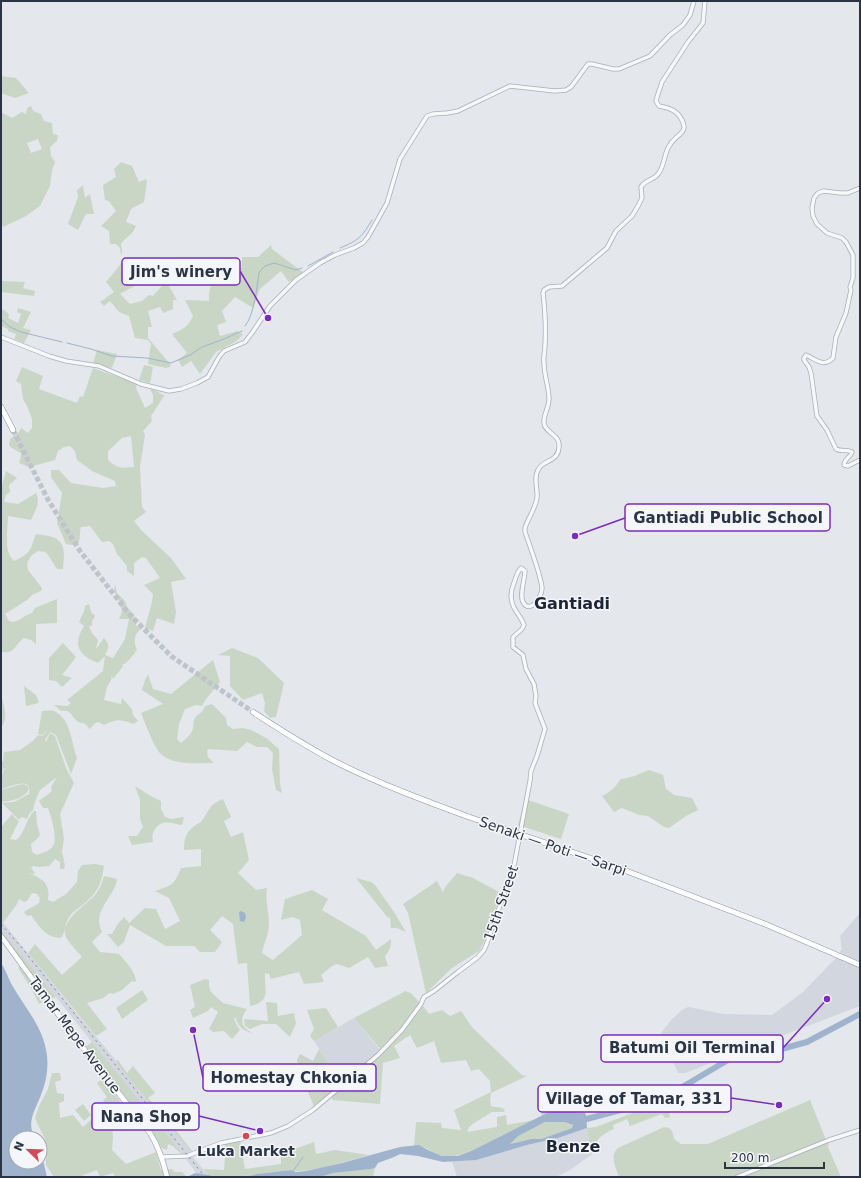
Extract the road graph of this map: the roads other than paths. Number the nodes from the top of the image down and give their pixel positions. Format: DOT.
graph roads {
  1 [pos="694,1"];
  2 [pos="705,1"];
  3 [pos="860,188"];
  4 [pos="1,337"];
  5 [pos="1,407"];
  6 [pos="13,430"];
  7 [pos="860,460"];
  8 [pos="253,712"];
  9 [pos="1,936"];
  10 [pos="860,965"];
  11 [pos="860,1130"];
  12 [pos="162,1157"];
  13 [pos="167,1177"];
  14 [pos="737,1177"];
  1 -- 4 [label="street"];
  2 -- 12 [label="street, 15th Street"];
  3 -- 7 [label="street"];
  5 -- 6 [label="highway"];
  8 -- 10 [label="highway, Senaki — Poti — Sarpi, bridge"];
  9 -- 12 [label="main road, Tamar Mepe Avenue"];
  11 -- 14 [label="street"];
  12 -- 13 [label="main road, Tamar Mepe Avenue"];
}
